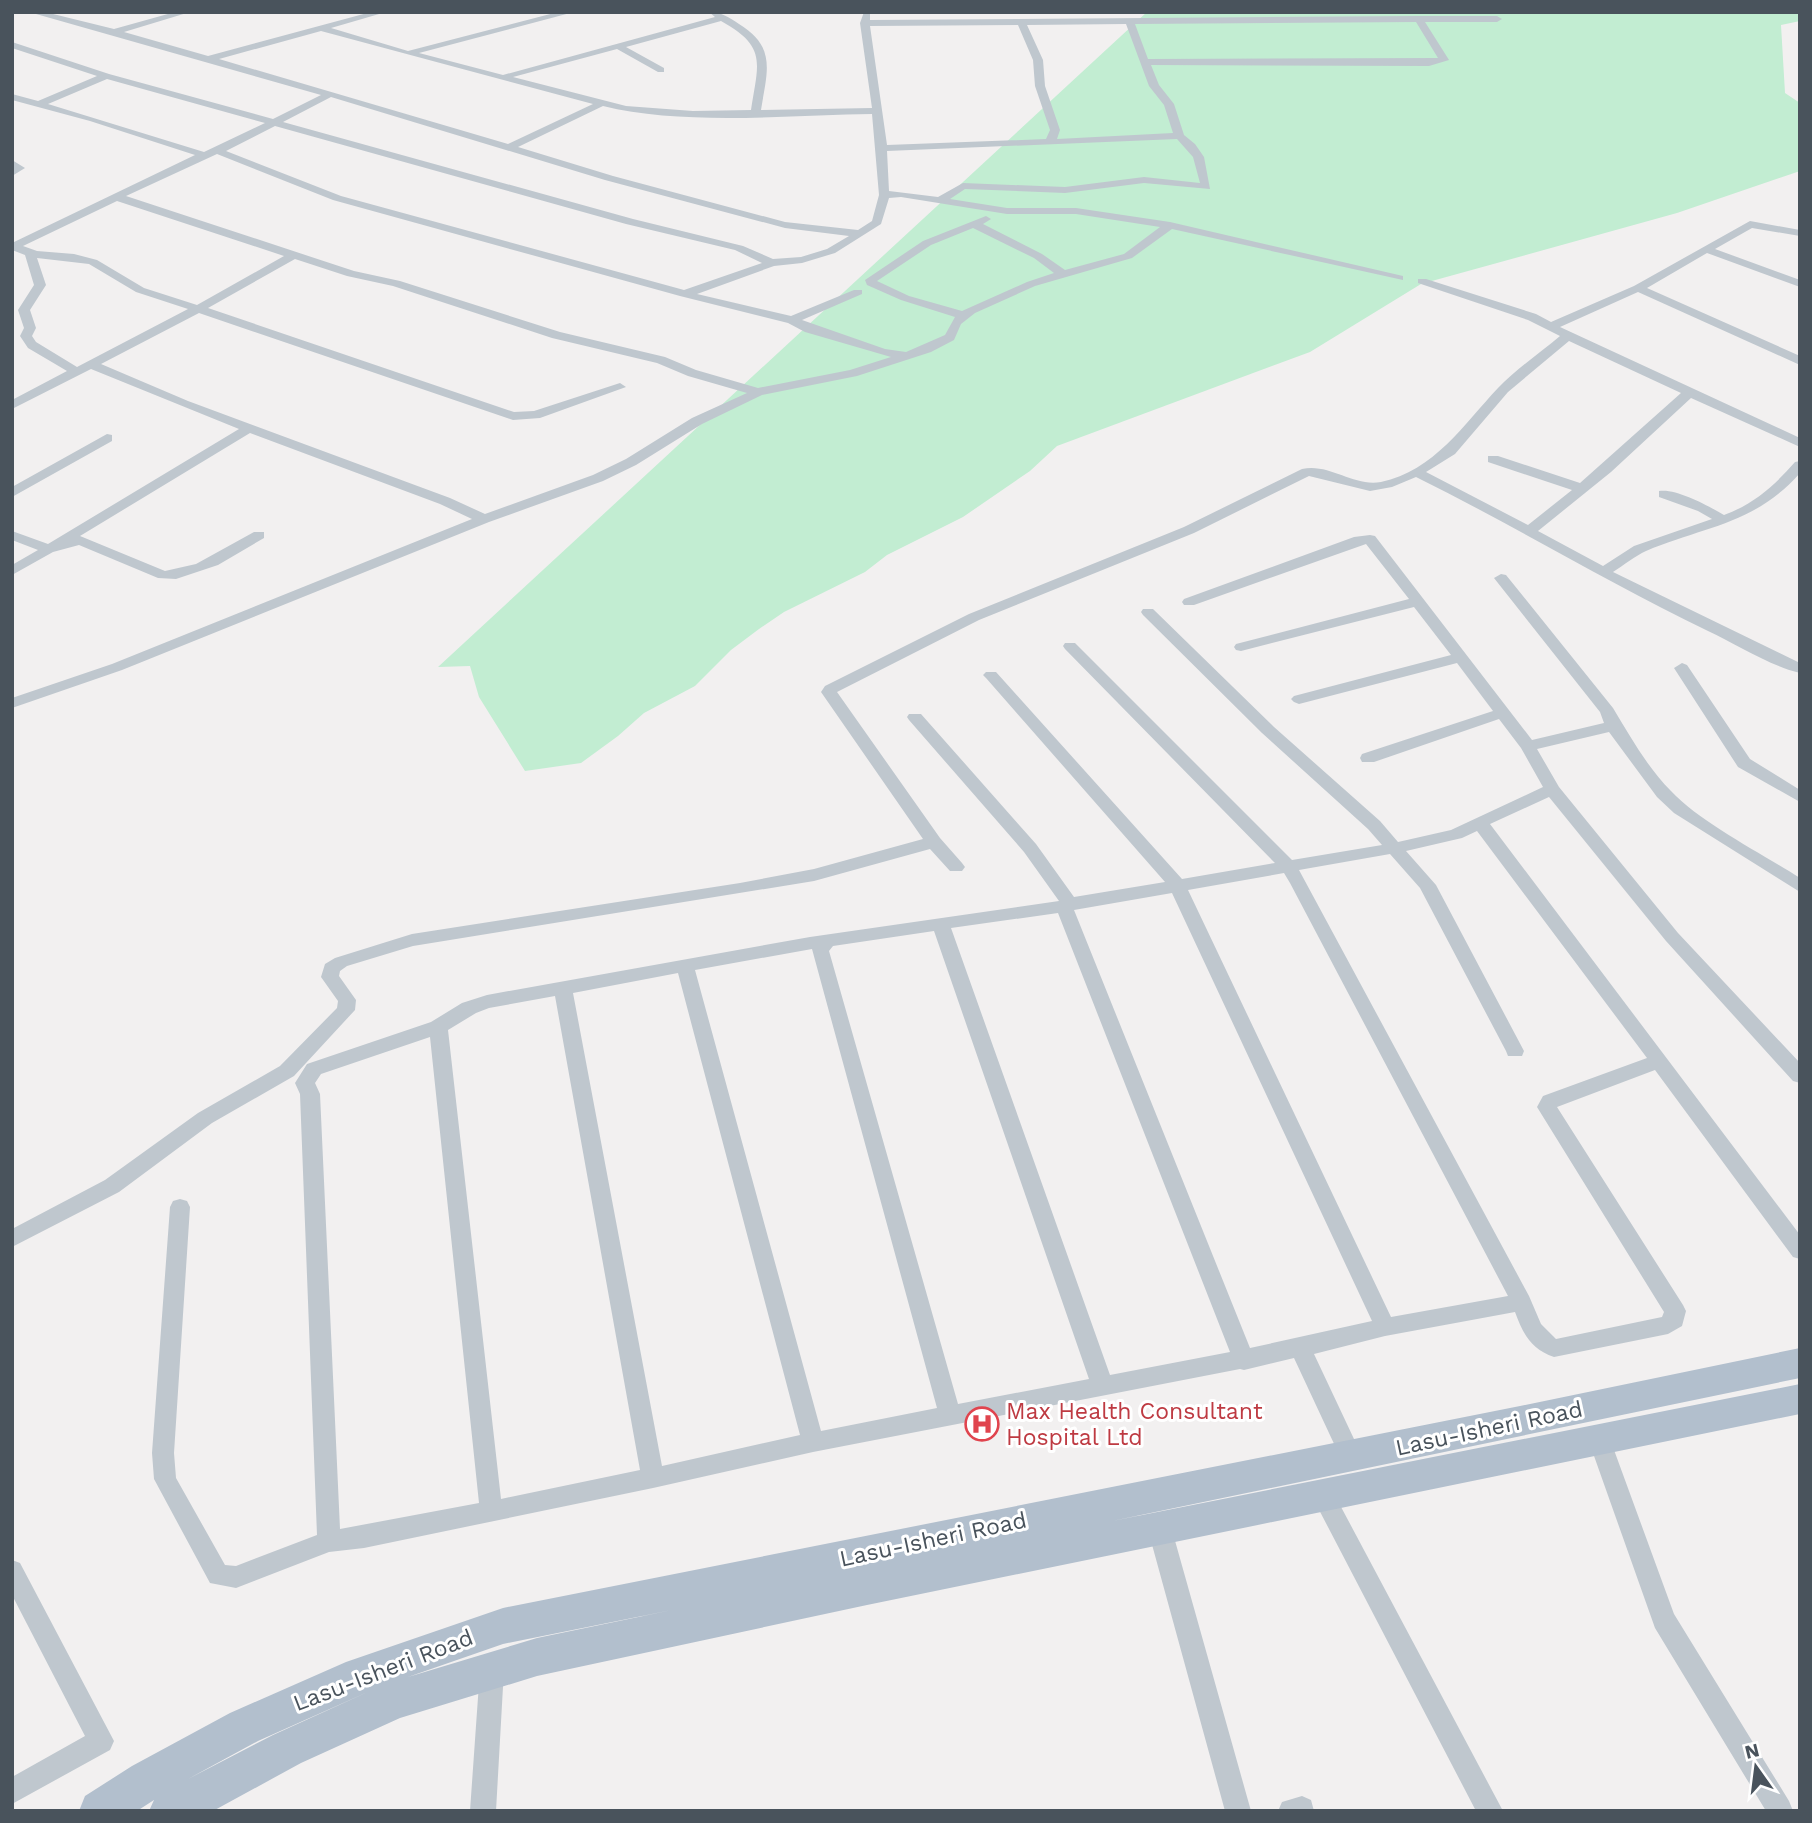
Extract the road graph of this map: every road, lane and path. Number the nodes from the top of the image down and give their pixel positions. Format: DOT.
graph roads {
  1 [pos="33,12"];
  2 [pos="186,12"];
  3 [pos="382,12"];
  4 [pos="570,12"];
  5 [pos="710,12"];
  6 [pos="916,12"];
  7 [pos="1004,12"];
  8 [pos="723,18"];
  9 [pos="867,18"];
  10 [pos="1418,19"];
  11 [pos="1497,19"];
  12 [pos="917,23"];
  13 [pos="1006,23"];
  14 [pos="1022,23"];
  15 [pos="1130,23"];
  16 [pos="320,28"];
  17 [pos="114,32"];
  18 [pos="12,44"];
  19 [pos="618,46"];
  20 [pos="406,54"];
  21 [pos="208,59"];
  22 [pos="1146,62"];
  23 [pos="661,70"];
  24 [pos="106,76"];
  25 [pos="503,77"];
  26 [pos="330,94"];
  27 [pos="12,97"];
  28 [pos="602,103"];
  29 [pos="39,104"];
  30 [pos="877,111"];
  31 [pos="756,113"];
  32 [pos="273,122"];
  33 [pos="1179,136"];
  34 [pos="1051,140"];
  35 [pos="507,148"];
  36 [pos="882,148"];
  37 [pos="218,151"];
  38 [pos="204,155"];
  39 [pos="12,163"];
  40 [pos="12,173"];
  41 [pos="884,195"];
  42 [pos="117,197"];
  43 [pos="938,201"];
  44 [pos="1007,211"];
  45 [pos="974,224"];
  46 [pos="1170,225"];
  47 [pos="1800,233"];
  48 [pos="859,234"];
  49 [pos="13,246"];
  50 [pos="1706,248"];
  51 [pos="296,254"];
  52 [pos="30,255"];
  53 [pos="772,263"];
  54 [pos="1063,274"];
  55 [pos="1399,278"];
  56 [pos="1422,282"];
  57 [pos="1800,284"];
  58 [pos="1638,288"];
  59 [pos="858,292"];
  60 [pos="684,294"];
  61 [pos="198,309"];
  62 [pos="963,315"];
  63 [pos="792,320"];
  64 [pos="1551,326"];
  65 [pos="1568,336"];
  66 [pos="904,355"];
  67 [pos="1800,362"];
  68 [pos="92,365"];
  69 [pos="77,372"];
  70 [pos="620,387"];
  71 [pos="1691,391"];
  72 [pos="758,392"];
  73 [pos="12,405"];
  74 [pos="249,428"];
  75 [pos="107,438"];
  76 [pos="1800,443"];
  77 [pos="1493,459"];
  78 [pos="1800,465"];
  79 [pos="1416,472"];
  80 [pos="1581,488"];
  81 [pos="12,493"];
  82 [pos="1664,494"];
  83 [pos="484,519"];
  84 [pos="1723,520"];
  85 [pos="1529,531"];
  86 [pos="12,535"];
  87 [pos="259,536"];
  88 [pos="49,549"];
  89 [pos="12,571"];
  90 [pos="1603,572"];
  91 [pos="1501,578"];
  92 [pos="1419,601"];
  93 [pos="1189,602"];
  94 [pos="1148,612"];
  95 [pos="1070,646"];
  96 [pos="1241,648"];
  97 [pos="1462,657"];
  98 [pos="1682,668"];
  99 [pos="1800,668"];
  100 [pos="991,675"];
  101 [pos="1299,699"];
  102 [pos="12,702"];
  103 [pos="1504,712"];
  104 [pos="915,717"];
  105 [pos="1613,726"];
  106 [pos="1528,746"];
  107 [pos="1368,758"];
  108 [pos="1552,789"];
  109 [pos="1800,797"];
  110 [pos="1479,821"];
  111 [pos="934,842"];
  112 [pos="1394,848"];
  113 [pos="1287,865"];
  114 [pos="956,867"];
  115 [pos="1177,886"];
  116 [pos="1800,886"];
  117 [pos="1071,905"];
  118 [pos="941,925"];
  119 [pos="827,941"];
  120 [pos="685,967"];
  121 [pos="563,989"];
  122 [pos="438,1027"];
  123 [pos="1515,1051"];
  124 [pos="1659,1061"];
  125 [pos="1800,1076"];
  126 [pos="180,1207"];
  127 [pos="12,1239"];
  128 [pos="1800,1251"];
  129 [pos="1522,1302"];
  130 [pos="1385,1328"];
  131 [pos="1300,1348"];
  132 [pos="1244,1361"];
  133 [pos="1800,1363"];
  134 [pos="1695,1384"];
  135 [pos="1103,1388"];
  136 [pos="1800,1399"];
  137 [pos="950,1417"];
  138 [pos="1713,1417"];
  139 [pos="1599,1439"];
  140 [pos="813,1442"];
  141 [pos="1351,1456"];
  142 [pos="653,1478"];
  143 [pos="1324,1497"];
  144 [pos="491,1511"];
  145 [pos="1160,1530"];
  146 [pos="329,1541"];
  147 [pos="864,1571"];
  148 [pos="12,1572"];
  149 [pos="492,1669"];
  150 [pos="12,1791"];
  151 [pos="1780,1810"];
  152 [pos="100,1811"];
  153 [pos="170,1811"];
  154 [pos="483,1811"];
  155 [pos="1238,1811"];
  156 [pos="1490,1811"];
  1 -- 17 [label="street"];
  2 -- 17 [label="street"];
  3 -- 16 [label="street"];
  4 -- 20 [label="street"];
  5 -- 8 [label="street"];
  6 -- 12 [label="street"];
  7 -- 13 [label="street"];
  8 -- 19 [label="street"];
  8 -- 31 [label="street"];
  9 -- 12 [label="street"];
  9 -- 30 [label="street"];
  10 -- 11 [label="street"];
  10 -- 15 [label="street"];
  10 -- 22 [label="street"];
  12 -- 13 [label="street"];
  13 -- 14 [label="street"];
  14 -- 15 [label="street"];
  14 -- 34 [label="street"];
  15 -- 22 [label="street"];
  16 -- 20 [label="street"];
  16 -- 21 [label="street"];
  17 -- 21 [label="street"];
  18 -- 24 [label="street"];
  19 -- 23 [label="street"];
  19 -- 25 [label="street"];
  20 -- 25 [label="street"];
  21 -- 26 [label="street"];
  22 -- 33 [label="street"];
  24 -- 29 [label="street"];
  24 -- 32 [label="street"];
  25 -- 28 [label="street"];
  26 -- 32 [label="street"];
  26 -- 35 [label="street"];
  27 -- 29 [label="street"];
  28 -- 31 [label="street"];
  28 -- 35 [label="street"];
  29 -- 38 [label="street"];
  30 -- 31 [label="street"];
  30 -- 36 [label="street"];
  32 -- 37 [label="street"];
  32 -- 53 [label="street"];
  33 -- 34 [label="street"];
  33 -- 43 [label="street"];
  34 -- 36 [label="street"];
  35 -- 48 [label="street"];
  36 -- 41 [label="street"];
  37 -- 38 [label="street"];
  37 -- 60 [label="street"];
  38 -- 42 [label="street"];
  39 -- 40 [label="street"];
  41 -- 43 [label="street"];
  41 -- 48 [label="street"];
  42 -- 49 [label="street"];
  42 -- 51 [label="street"];
  43 -- 44 [label="street"];
  44 -- 45 [label="street"];
  44 -- 46 [label="street"];
  45 -- 54 [label="street"];
  45 -- 62 [label="street"];
  46 -- 54 [label="street"];
  46 -- 55 [label="street"];
  47 -- 50 [label="street"];
  48 -- 53 [label="street"];
  49 -- 52 [label="street"];
  50 -- 57 [label="street"];
  50 -- 58 [label="street"];
  51 -- 61 [label="street"];
  51 -- 72 [label="street"];
  52 -- 61 [label="street"];
  52 -- 69 [label="street"];
  53 -- 60 [label="street"];
  54 -- 62 [label="street"];
  56 -- 64 [label="street"];
  58 -- 64 [label="street"];
  58 -- 67 [label="street"];
  59 -- 63 [label="street"];
  60 -- 63 [label="street"];
  61 -- 68 [label="street"];
  61 -- 70 [label="street"];
  62 -- 66 [label="street"];
  63 -- 66 [label="street"];
  64 -- 65 [label="street"];
  65 -- 71 [label="street"];
  65 -- 79 [label="street"];
  66 -- 72 [label="street"];
  68 -- 69 [label="street"];
  68 -- 74 [label="street"];
  69 -- 73 [label="street"];
  71 -- 76 [label="street"];
  71 -- 80 [label="street"];
  72 -- 83 [label="street"];
  74 -- 83 [label="street"];
  74 -- 88 [label="street"];
  75 -- 81 [label="street"];
  77 -- 80 [label="street"];
  78 -- 84 [label="street"];
  79 -- 85 [label="street"];
  79 -- 111 [label="street"];
  80 -- 85 [label="street"];
  82 -- 84 [label="street"];
  83 -- 102 [label="street"];
  84 -- 90 [label="street"];
  85 -- 90 [label="street"];
  86 -- 88 [label="street"];
  87 -- 88 [label="street"];
  88 -- 89 [label="street"];
  90 -- 99 [label="street"];
  91 -- 105 [label="street"];
  92 -- 93 [label="street"];
  92 -- 96 [label="street"];
  92 -- 97 [label="street"];
  94 -- 112 [label="street"];
  95 -- 113 [label="street"];
  97 -- 101 [label="street"];
  97 -- 103 [label="street"];
  98 -- 109 [label="street"];
  100 -- 115 [label="street"];
  103 -- 106 [label="street"];
  103 -- 107 [label="street"];
  104 -- 117 [label="street"];
  105 -- 106 [label="street"];
  105 -- 116 [label="street"];
  106 -- 108 [label="street"];
  108 -- 110 [label="street"];
  108 -- 125 [label="street"];
  110 -- 112 [label="street"];
  110 -- 124 [label="street"];
  111 -- 114 [label="street"];
  111 -- 127 [label="street"];
  112 -- 113 [label="street"];
  112 -- 123 [label="street"];
  113 -- 115 [label="street"];
  113 -- 129 [label="street"];
  115 -- 117 [label="street"];
  115 -- 130 [label="street"];
  117 -- 118 [label="street"];
  117 -- 132 [label="street"];
  118 -- 119 [label="street"];
  118 -- 135 [label="street"];
  119 -- 120 [label="street"];
  119 -- 137 [label="street"];
  120 -- 121 [label="street"];
  120 -- 140 [label="street"];
  121 -- 122 [label="street"];
  121 -- 142 [label="street"];
  122 -- 144 [label="street"];
  122 -- 146 [label="street"];
  124 -- 128 [label="street"];
  124 -- 129 [label="street"];
  126 -- 146 [label="street"];
  129 -- 130 [label="street"];
  130 -- 131 [label="street"];
  131 -- 132 [label="street"];
  131 -- 141 [label="street"];
  132 -- 135 [label="street"];
  133 -- 134 [label="main road, Lasu-Isheri Road"];
  134 -- 138 [label="main road"];
  134 -- 141 [label="main road, Lasu-Isheri Road"];
  135 -- 137 [label="street"];
  136 -- 138 [label="main road, Lasu-Isheri Road"];
  137 -- 140 [label="street"];
  138 -- 139 [label="main road, Lasu-Isheri Road"];
  139 -- 143 [label="main road, Lasu-Isheri Road"];
  139 -- 151 [label="street"];
  140 -- 142 [label="street"];
  141 -- 147 [label="main road, Lasu-Isheri Road"];
  142 -- 144 [label="street"];
  143 -- 145 [label="main road, Lasu-Isheri Road"];
  143 -- 156 [label="street"];
  144 -- 146 [label="street"];
  145 -- 147 [label="main road, Lasu-Isheri Road"];
  145 -- 155 [label="street"];
  147 -- 149 [label="main road, Lasu-Isheri Road"];
  147 -- 152 [label="main road, Lasu-Isheri Road"];
  148 -- 150 [label="street"];
  149 -- 153 [label="main road, Lasu-Isheri Road"];
  149 -- 154 [label="street"];
}
